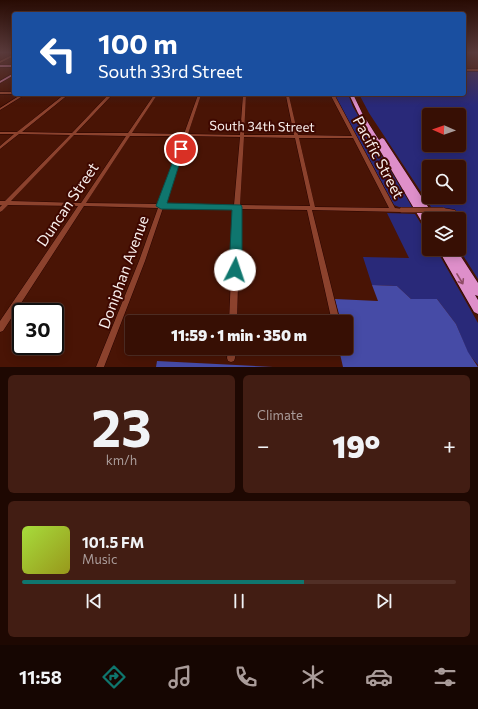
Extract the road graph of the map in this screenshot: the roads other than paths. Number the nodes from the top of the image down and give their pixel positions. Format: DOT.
graph roads {
  1 [pos="12,75"];
  2 [pos="0,82"];
  3 [pos="0,93"];
  4 [pos="12,93"];
  5 [pos="21,96"];
  6 [pos="65,96"];
  7 [pos="109,96"];
  8 [pos="154,96"];
  9 [pos="199,96"];
  10 [pos="245,96"];
  11 [pos="288,96"];
  12 [pos="334,96"];
  13 [pos="352,96"];
  14 [pos="356,96"];
  15 [pos="0,109"];
  16 [pos="0,133"];
  17 [pos="19,133"];
  18 [pos="73,134"];
  19 [pos="129,134"];
  20 [pos="186,135"];
  21 [pos="242,136"];
  22 [pos="296,136"];
  23 [pos="355,137"];
  24 [pos="0,148"];
  25 [pos="3,204"];
  26 [pos="82,205"];
  27 [pos="161,206"];
  28 [pos="237,207"];
  29 [pos="311,208"];
  30 [pos="0,210"];
  31 [pos="394,210"];
  32 [pos="453,211"];
  33 [pos="428,212"];
  34 [pos="422,215"];
  35 [pos="446,256"];
  36 [pos="455,256"];
  37 [pos="478,292"];
  38 [pos="478,308"];
  39 [pos="233,315"];
  40 [pos="334,315"];
  41 [pos="0,328"];
  42 [pos="231,355"];
  43 [pos="231,358"];
  44 [pos="100,367"];
  1 -- 2 [label="main road"];
  3 -- 4 [label="street"];
  5 -- 15 [label="street"];
  6 -- 17 [label="street"];
  7 -- 18 [label="street"];
  8 -- 19 [label="street, Duncan Street"];
  9 -- 20 [label="street, Doniphan Avenue"];
  10 -- 21 [label="street"];
  11 -- 22 [label="street"];
  12 -- 23 [label="street, Pacific Street"];
  13 -- 34 [label="highway"];
  14 -- 33 [label="highway"];
  16 -- 17 [label="street, South 34th Street"];
  17 -- 18 [label="street, South 34th Street"];
  17 -- 24 [label="street"];
  18 -- 19 [label="street, South 34th Street"];
  18 -- 25 [label="street"];
  19 -- 20 [label="street, South 34th Street"];
  19 -- 26 [label="street, Duncan Street"];
  20 -- 21 [label="street, South 34th Street"];
  20 -- 27 [label="street, Doniphan Avenue"];
  21 -- 22 [label="street, South 34th Street"];
  21 -- 28 [label="street"];
  22 -- 23 [label="street, South 34th Street"];
  22 -- 29 [label="street"];
  23 -- 31 [label="street, Pacific Street"];
  25 -- 26 [label="street"];
  25 -- 30 [label="street"];
  26 -- 27 [label="street"];
  26 -- 41 [label="street, Duncan Street"];
  27 -- 28 [label="street"];
  27 -- 44 [label="street, Doniphan Avenue"];
  28 -- 29 [label="street"];
  28 -- 39 [label="street"];
  29 -- 31 [label="street"];
  29 -- 40 [label="street"];
  31 -- 32 [label="street, bridge"];
  35 -- 38 [label="highway, one-way"];
  36 -- 37 [label="highway"];
  42 -- 43 [label="street"];
}
